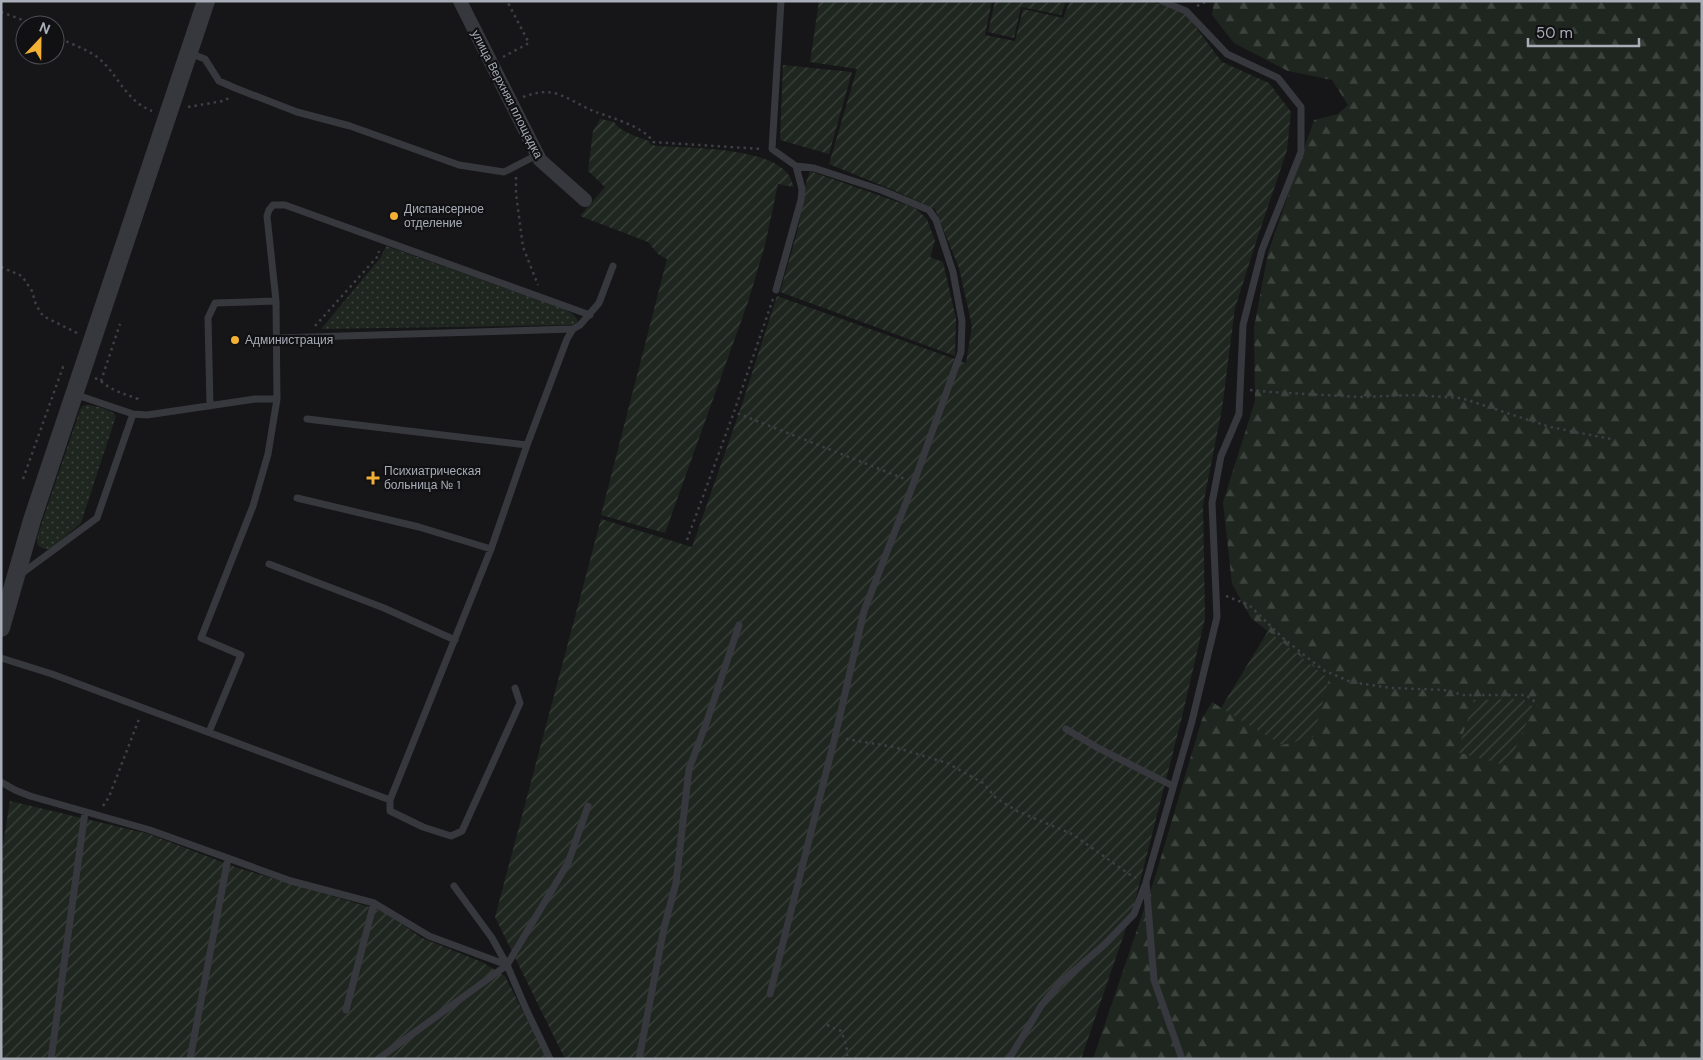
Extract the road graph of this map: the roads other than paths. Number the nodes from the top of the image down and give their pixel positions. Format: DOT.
graph roads {
  1 [pos="206,1"];
  2 [pos="460,1"];
  3 [pos="781,1"];
  4 [pos="1162,1"];
  5 [pos="188,53"];
  6 [pos="537,155"];
  7 [pos="796,166"];
  8 [pos="585,200"];
  9 [pos="613,266"];
  10 [pos="776,290"];
  11 [pos="276,301"];
  12 [pos="590,314"];
  13 [pos="572,329"];
  14 [pos="276,338"];
  15 [pos="74,394"];
  16 [pos="277,399"];
  17 [pos="210,406"];
  18 [pos="136,414"];
  19 [pos="307,418"];
  20 [pos="527,445"];
  21 [pos="297,498"];
  22 [pos="491,549"];
  23 [pos="269,564"];
  24 [pos="14,579"];
  25 [pos="739,625"];
  26 [pos="1,628"];
  27 [pos="454,640"];
  28 [pos="1,658"];
  29 [pos="515,688"];
  30 [pos="1066,729"];
  31 [pos="209,732"];
  32 [pos="1,782"];
  33 [pos="1173,786"];
  34 [pos="390,800"];
  35 [pos="588,806"];
  36 [pos="86,812"];
  37 [pos="228,858"];
  38 [pos="1146,882"];
  39 [pos="454,886"];
  40 [pos="374,903"];
  41 [pos="507,964"];
  42 [pos="770,994"];
  43 [pos="346,1010"];
  44 [pos="51,1059"];
  45 [pos="190,1059"];
  46 [pos="378,1059"];
  47 [pos="550,1059"];
  48 [pos="639,1059"];
  49 [pos="1009,1059"];
  50 [pos="1182,1059"];
  1 -- 5 [label="street"];
  2 -- 6 [label="street, улица Верхняя площадка"];
  3 -- 7 [label="lane"];
  4 -- 33 [label="lane"];
  5 -- 6 [label="lane"];
  5 -- 15 [label="street"];
  6 -- 8 [label="street, улица Верхняя площадка"];
  7 -- 10 [label="lane"];
  7 -- 42 [label="lane"];
  9 -- 12 [label="lane"];
  11 -- 12 [label="lane"];
  11 -- 14 [label="lane"];
  11 -- 17 [label="lane"];
  12 -- 13 [label="lane"];
  13 -- 14 [label="lane"];
  13 -- 20 [label="lane"];
  14 -- 16 [label="lane"];
  15 -- 18 [label="lane"];
  15 -- 24 [label="street"];
  16 -- 17 [label="lane"];
  16 -- 31 [label="lane"];
  17 -- 18 [label="lane"];
  18 -- 24 [label="lane"];
  19 -- 20 [label="lane"];
  20 -- 22 [label="lane"];
  21 -- 22 [label="lane"];
  22 -- 27 [label="lane"];
  23 -- 27 [label="lane"];
  24 -- 26 [label="street"];
  25 -- 48 [label="lane"];
  27 -- 34 [label="lane"];
  28 -- 31 [label="lane"];
  29 -- 34 [label="lane"];
  30 -- 33 [label="lane"];
  31 -- 34 [label="lane"];
  32 -- 36 [label="lane"];
  33 -- 38 [label="lane"];
  35 -- 41 [label="lane"];
  36 -- 37 [label="lane"];
  36 -- 44 [label="lane"];
  37 -- 40 [label="lane"];
  37 -- 45 [label="lane"];
  38 -- 49 [label="lane"];
  38 -- 50 [label="lane"];
  39 -- 41 [label="lane"];
  40 -- 41 [label="lane"];
  40 -- 43 [label="lane"];
  41 -- 46 [label="lane"];
  41 -- 47 [label="lane"];
}
